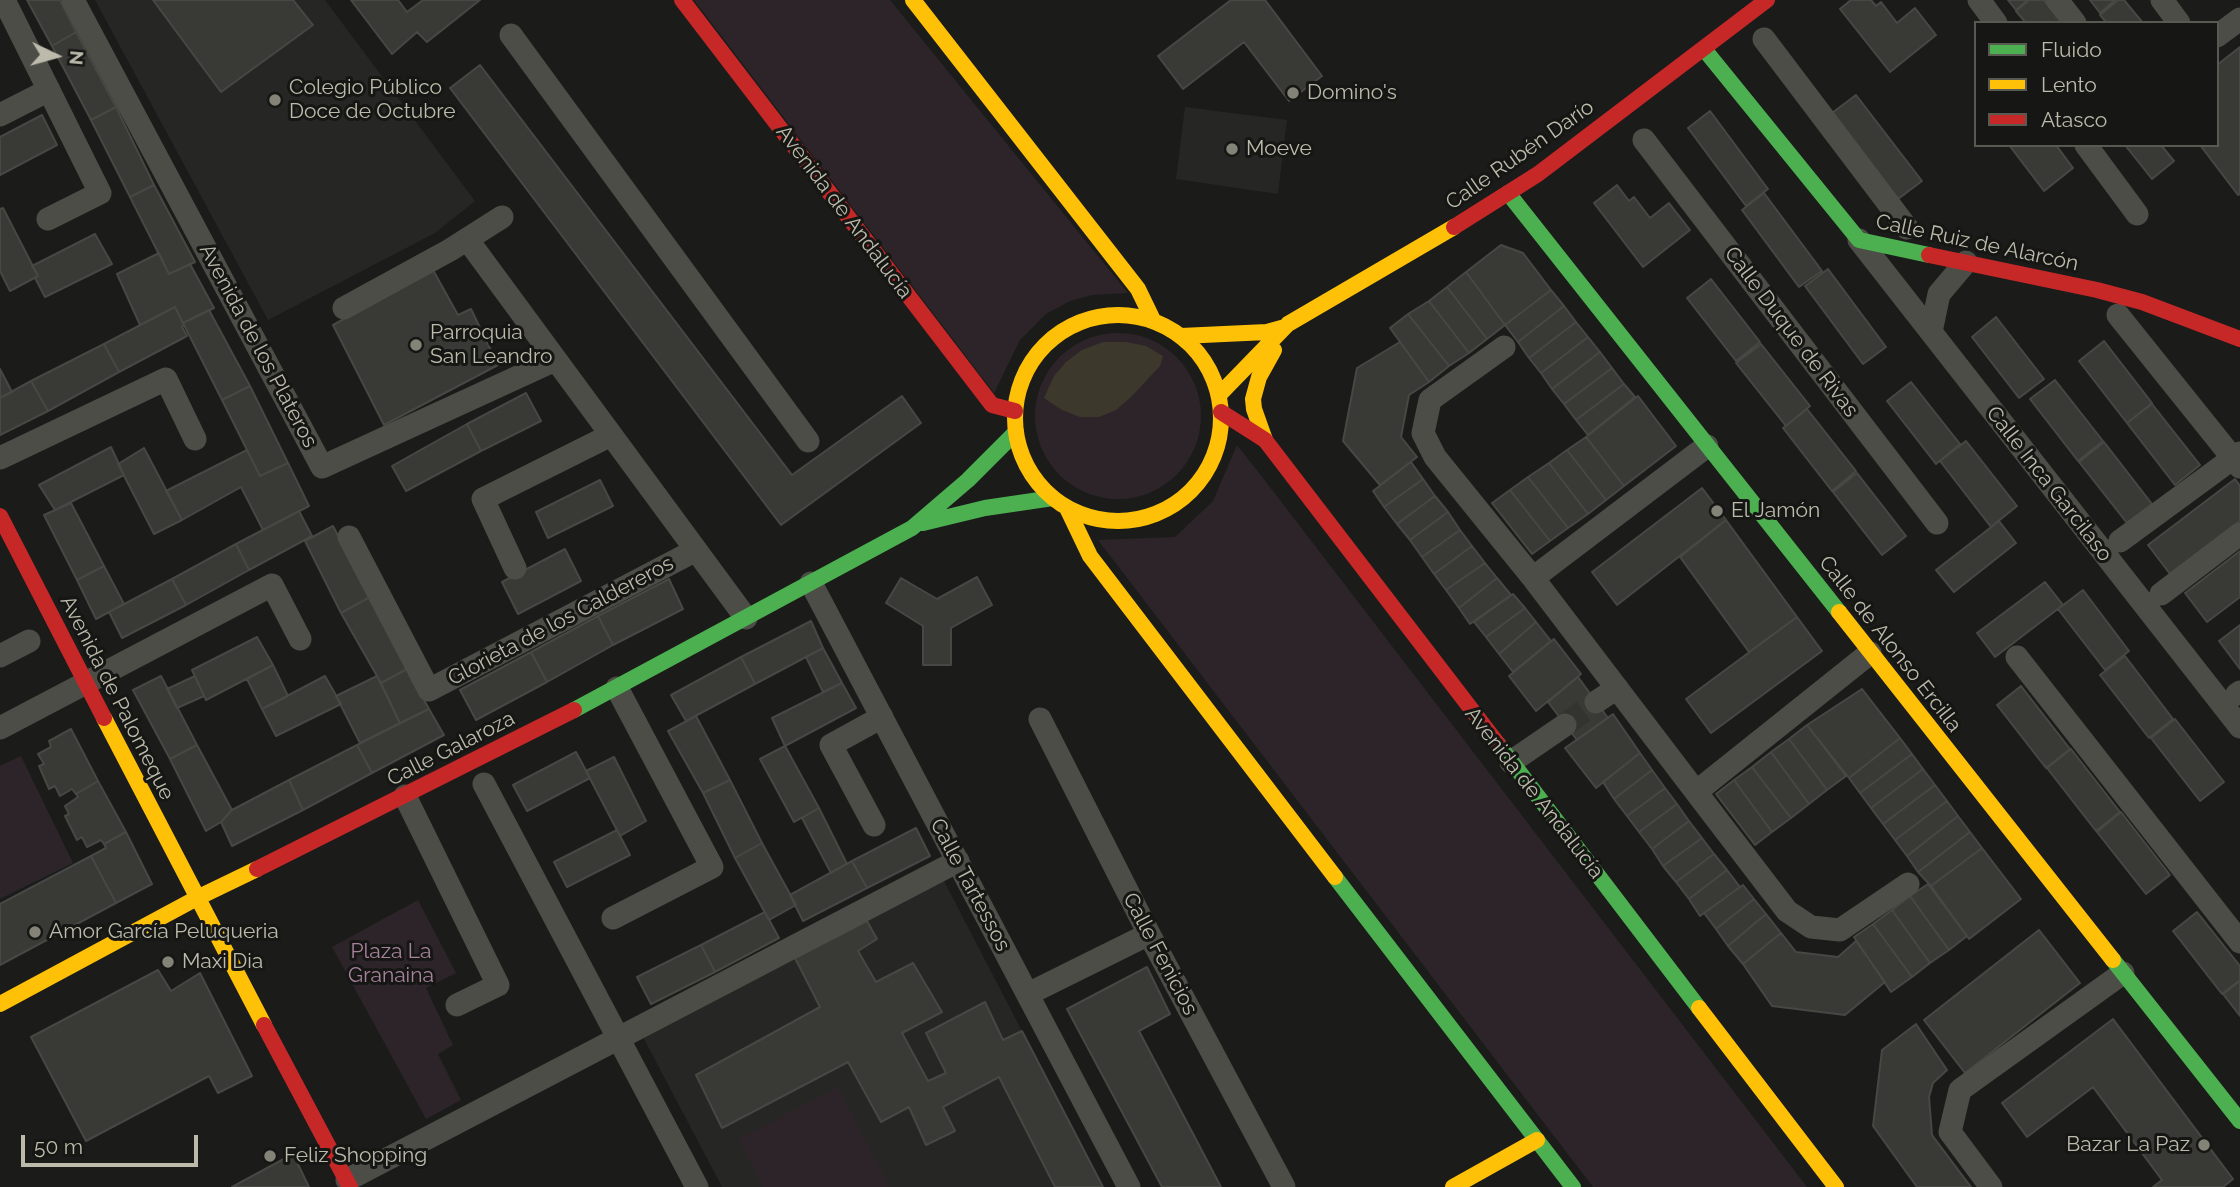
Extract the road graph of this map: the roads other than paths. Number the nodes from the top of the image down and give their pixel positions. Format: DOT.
graph roads {
  1 [pos="5,0"];
  2 [pos="73,0"];
  3 [pos="682,0"];
  4 [pos="913,0"];
  5 [pos="1767,0"];
  6 [pos="1979,0"];
  7 [pos="2057,0"];
  8 [pos="2162,0"];
  9 [pos="2240,19"];
  10 [pos="1995,21"];
  11 [pos="2073,21"];
  12 [pos="2178,21"];
  13 [pos="511,35"];
  14 [pos="2219,35"];
  15 [pos="1764,39"];
  16 [pos="1704,48"];
  17 [pos="49,90"];
  18 [pos="0,115"];
  19 [pos="1644,140"];
  20 [pos="2087,147"];
  21 [pos="1507,193"];
  22 [pos="2137,214"];
  23 [pos="502,217"];
  24 [pos="48,219"];
  25 [pos="1907,228"];
  26 [pos="467,239"];
  27 [pos="1859,240"];
  28 [pos="1966,261"];
  29 [pos="344,308"];
  30 [pos="2118,315"];
  31 [pos="1153,320"];
  32 [pos="1285,327"];
  33 [pos="1931,332"];
  34 [pos="1181,336"];
  35 [pos="2240,339"];
  36 [pos="1504,347"];
  37 [pos="555,360"];
  38 [pos="1219,395"];
  39 [pos="1015,411"];
  40 [pos="1221,412"];
  41 [pos="1016,432"];
  42 [pos="611,435"];
  43 [pos="195,439"];
  44 [pos="1265,440"];
  45 [pos="808,441"];
  46 [pos="1707,446"];
  47 [pos="0,458"];
  48 [pos="2238,459"];
  49 [pos="1053,498"];
  50 [pos="1067,508"];
  51 [pos="0,516"];
  52 [pos="1937,523"];
  53 [pos="918,525"];
  54 [pos="2240,534"];
  55 [pos="349,537"];
  56 [pos="2120,541"];
  57 [pos="696,550"];
  58 [pos="515,568"];
  59 [pos="1533,578"];
  60 [pos="811,583"];
  61 [pos="2161,594"];
  62 [pos="746,618"];
  63 [pos="300,639"];
  64 [pos="29,641"];
  65 [pos="1870,653"];
  66 [pos="0,656"];
  67 [pos="2017,657"];
  68 [pos="86,683"];
  69 [pos="617,688"];
  70 [pos="1617,688"];
  71 [pos="1596,702"];
  72 [pos="882,717"];
  73 [pos="1040,719"];
  74 [pos="1565,725"];
  75 [pos="2240,727"];
  76 [pos="0,728"];
  77 [pos="1511,762"];
  78 [pos="484,784"];
  79 [pos="1696,792"];
  80 [pos="405,796"];
  81 [pos="874,825"];
  82 [pos="958,861"];
  83 [pos="1908,884"];
  84 [pos="197,898"];
  85 [pos="613,918"];
  86 [pos="1149,934"];
  87 [pos="2240,942"];
  88 [pos="2123,973"];
  89 [pos="1028,994"];
  90 [pos="0,1004"];
  91 [pos="457,1005"];
  92 [pos="617,1037"];
  93 [pos="2240,1121"];
  94 [pos="1537,1140"];
  95 [pos="349,1184"];
  96 [pos="697,1187"];
  97 [pos="1129,1187"];
  98 [pos="1284,1187"];
  99 [pos="1453,1187"];
  100 [pos="1573,1187"];
  101 [pos="1836,1187"];
  102 [pos="1991,1187"];
  1 -- 17 [label="street"];
  2 -- 37 [label="street, Avenida de los Plateros"];
  3 -- 39 [label="street, Avenida de Andalucía"];
  4 -- 31 [label="street"];
  5 -- 16 [label="street, Calle Rubén Darío"];
  6 -- 10 [label="street"];
  7 -- 11 [label="street"];
  8 -- 12 [label="street"];
  9 -- 14 [label="street"];
  13 -- 45 [label="street"];
  15 -- 25 [label="street"];
  16 -- 21 [label="street, Calle Rubén Darío"];
  16 -- 27 [label="street, Calle Ruiz de Alarcón"];
  17 -- 18 [label="street"];
  17 -- 24 [label="street"];
  19 -- 52 [label="street, Calle Duque de Rivas"];
  20 -- 22 [label="street"];
  21 -- 32 [label="street, Calle Rubén Darío"];
  21 -- 46 [label="street, Calle de Alonso Ercilla"];
  23 -- 26 [label="street"];
  26 -- 29 [label="street"];
  26 -- 37 [label="street, Glorieta de los Caldereros"];
  27 -- 28 [label="street, Calle Ruiz de Alarcón"];
  27 -- 33 [label="street, Calle Inca Garcilaso"];
  28 -- 33 [label="street"];
  28 -- 35 [label="street, Calle Ruiz de Alarcón"];
  30 -- 48 [label="street"];
  31 -- 34 [label="street"];
  31 -- 39 [label="street"];
  32 -- 34 [label="street, Calle Rubén Darío"];
  32 -- 38 [label="street, Calle Rubén Darío"];
  32 -- 44 [label="street"];
  33 -- 75 [label="street, Calle Inca Garcilaso"];
  34 -- 38 [label="street"];
  36 -- 59 [label="street"];
  37 -- 42 [label="street, Glorieta de los Caldereros"];
  38 -- 40 [label="street"];
  39 -- 41 [label="street"];
  40 -- 44 [label="street, Avenida de Andalucía"];
  40 -- 50 [label="street"];
  41 -- 49 [label="street"];
  41 -- 53 [label="street, Calle Galaroza"];
  42 -- 57 [label="street, Glorieta de los Caldereros"];
  42 -- 58 [label="street"];
  43 -- 47 [label="street"];
  44 -- 77 [label="street, Avenida de Andalucía"];
  46 -- 59 [label="street"];
  46 -- 65 [label="street, Calle de Alonso Ercilla"];
  48 -- 56 [label="street"];
  49 -- 50 [label="street"];
  49 -- 53 [label="street, Calle Galaroza"];
  50 -- 94 [label="street"];
  51 -- 68 [label="street, Avenida de Palomeque"];
  53 -- 60 [label="street, Calle Galaroza"];
  54 -- 61 [label="street"];
  55 -- 57 [label="street, Glorieta de los Caldereros"];
  57 -- 62 [label="street, Glorieta de los Caldereros"];
  59 -- 70 [label="street"];
  60 -- 62 [label="street, Calle Galaroza"];
  60 -- 72 [label="street, Calle Tartessos"];
  62 -- 69 [label="street, Calle Galaroza"];
  63 -- 68 [label="street"];
  64 -- 66 [label="street"];
  65 -- 79 [label="street"];
  65 -- 88 [label="street, Calle de Alonso Ercilla"];
  67 -- 87 [label="street"];
  68 -- 76 [label="street"];
  68 -- 84 [label="street, Avenida de Palomeque"];
  69 -- 80 [label="street, Calle Galaroza"];
  69 -- 85 [label="street"];
  70 -- 71 [label="street"];
  70 -- 79 [label="street"];
  72 -- 81 [label="street"];
  72 -- 82 [label="street, Calle Tartessos"];
  73 -- 86 [label="street, Calle Fenicios"];
  74 -- 77 [label="street"];
  77 -- 101 [label="street, Avenida de Andalucía"];
  78 -- 92 [label="street"];
  79 -- 83 [label="street"];
  80 -- 84 [label="street, Calle Galaroza"];
  80 -- 91 [label="street"];
  82 -- 89 [label="street, Calle Tartessos"];
  82 -- 92 [label="street"];
  84 -- 90 [label="street, Calle Galaroza"];
  84 -- 95 [label="street, Avenida de Palomeque"];
  86 -- 89 [label="street"];
  86 -- 98 [label="street, Calle Fenicios"];
  88 -- 93 [label="street, Calle de Alonso Ercilla"];
  88 -- 102 [label="street"];
  89 -- 97 [label="street, Calle Tartessos"];
  92 -- 95 [label="street"];
  92 -- 96 [label="street"];
  94 -- 99 [label="street"];
  94 -- 100 [label="street"];
}
